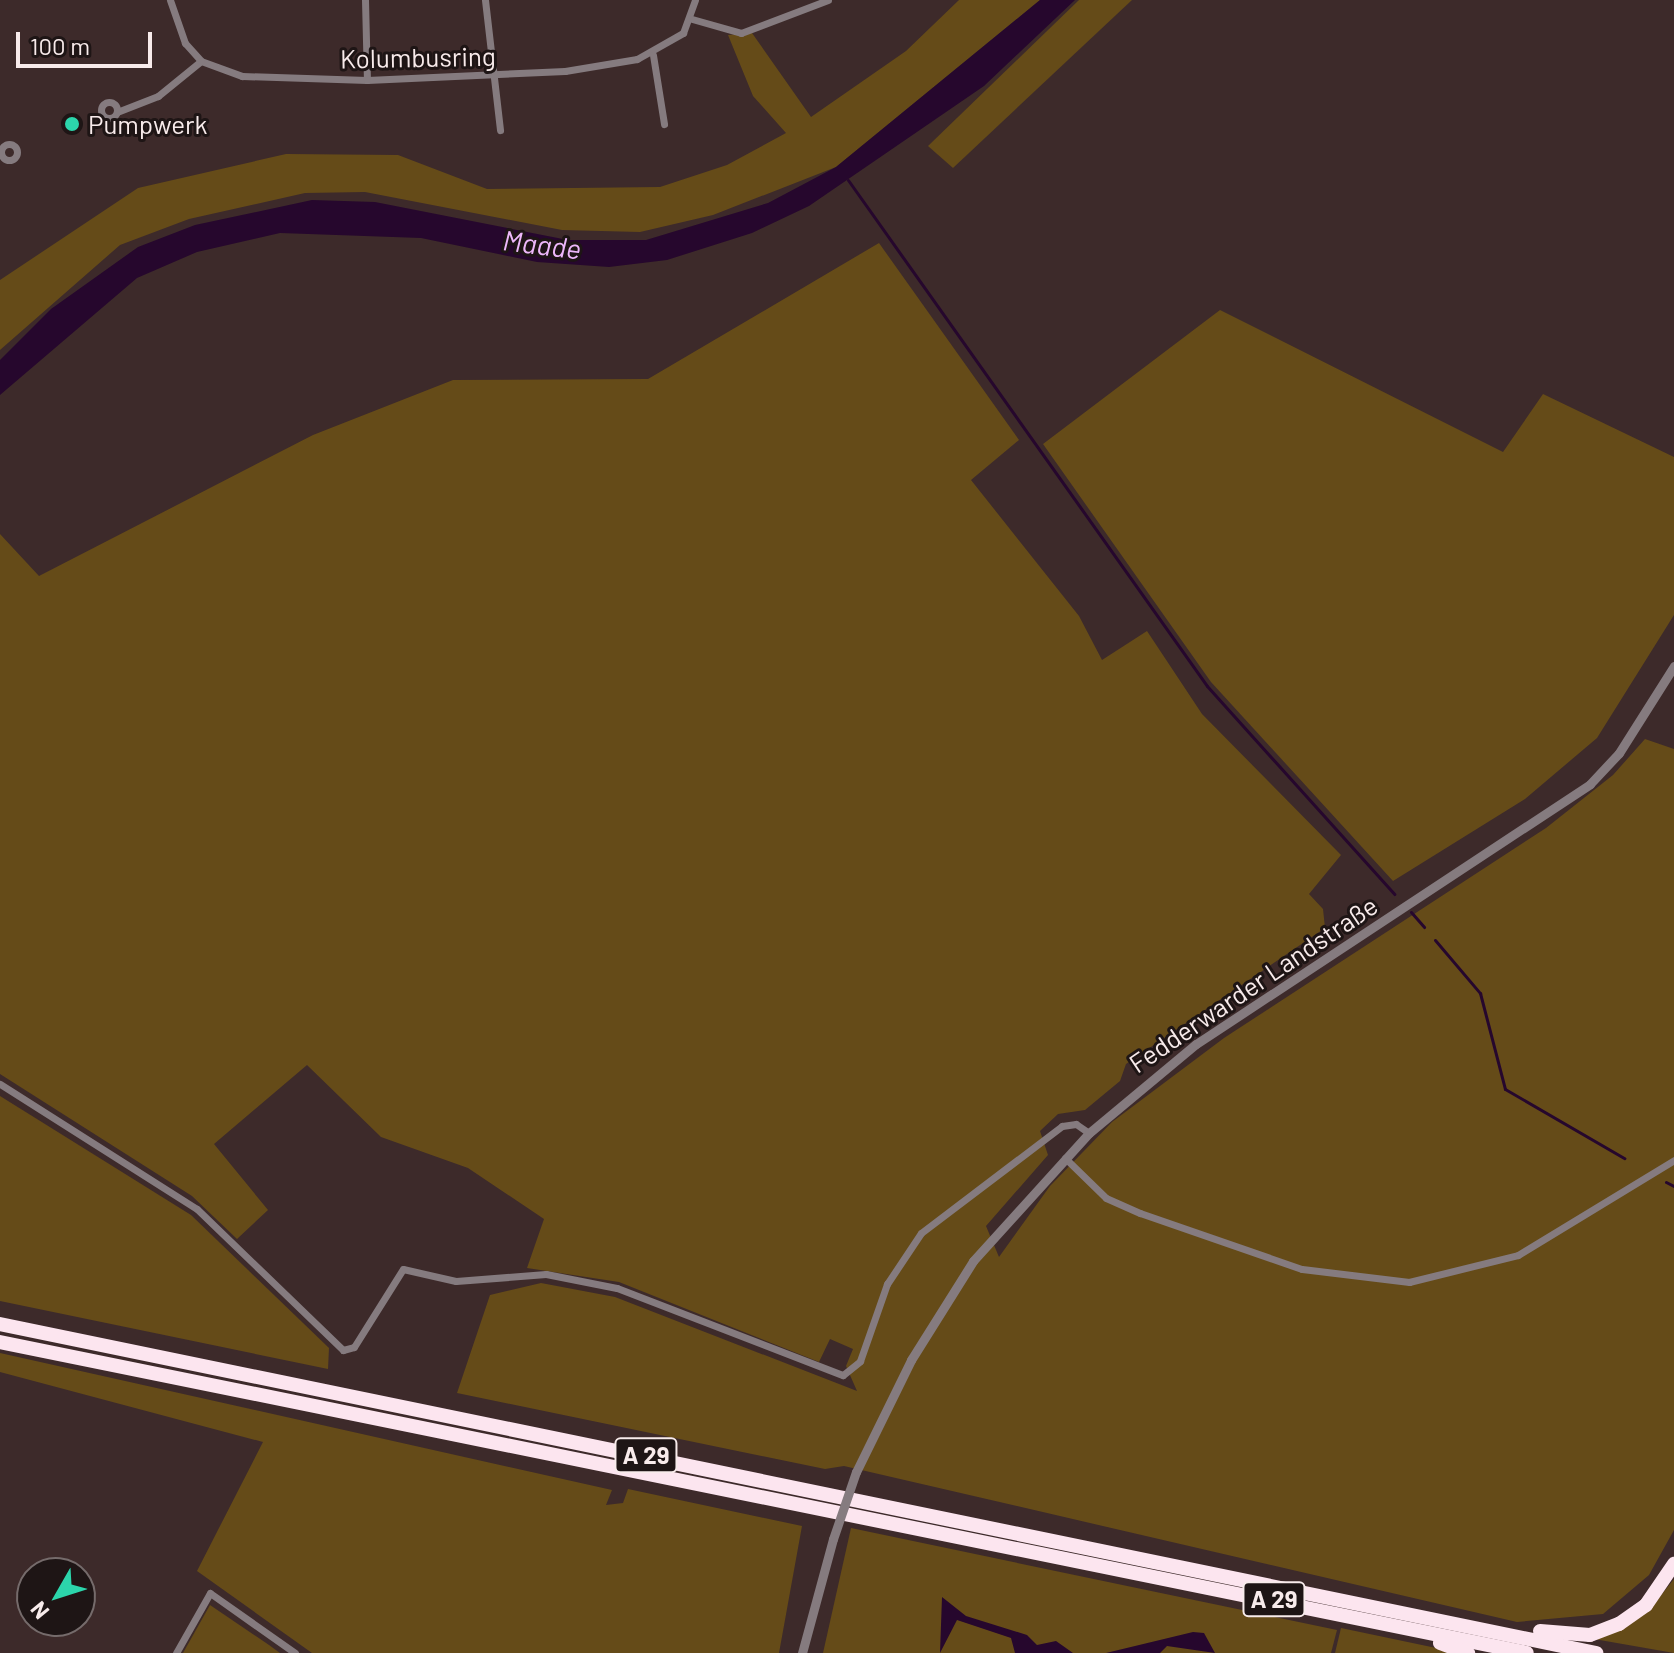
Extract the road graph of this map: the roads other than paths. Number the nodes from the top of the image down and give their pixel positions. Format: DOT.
graph roads {
  1 [pos="170,0"];
  2 [pos="365,0"];
  3 [pos="485,0"];
  4 [pos="695,0"];
  5 [pos="828,0"];
  6 [pos="692,19"];
  7 [pos="653,55"];
  8 [pos="201,61"];
  9 [pos="492,77"];
  10 [pos="367,80"];
  11 [pos="117,112"];
  12 [pos="664,124"];
  13 [pos="500,130"];
  14 [pos="1674,666"];
  15 [pos="0,1084"];
  16 [pos="1089,1133"];
  17 [pos="1064,1157"];
  18 [pos="1674,1160"];
  19 [pos="0,1324"];
  20 [pos="0,1342"];
  21 [pos="1674,1564"];
  22 [pos="1477,1625"];
  23 [pos="1400,1626"];
  24 [pos="176,1653"];
  25 [pos="295,1653"];
  26 [pos="802,1653"];
  27 [pos="1468,1653"];
  28 [pos="1527,1653"];
  29 [pos="1596,1653"];
  1 -- 8 [label="street"];
  2 -- 10 [label="street"];
  3 -- 9 [label="street"];
  4 -- 6 [label="street"];
  5 -- 6 [label="street"];
  6 -- 7 [label="street"];
  7 -- 9 [label="street, Kolumbusring"];
  7 -- 12 [label="street"];
  8 -- 10 [label="street, Kolumbusring"];
  8 -- 11 [label="street"];
  9 -- 10 [label="street, Kolumbusring"];
  9 -- 13 [label="street"];
  14 -- 16 [label="street, Fedderwarder Landstraße"];
  15 -- 16 [label="street"];
  16 -- 17 [label="street, Fedderwarder Landstraße"];
  17 -- 18 [label="street"];
  17 -- 26 [label="street, Fedderwarder Landstraße, bridge"];
  19 -- 22 [label="highway, A 29"];
  20 -- 23 [label="highway, A 29"];
  21 -- 22 [label="highway"];
  22 -- 29 [label="highway, A 29"];
  23 -- 27 [label="highway"];
  23 -- 28 [label="highway, A 29"];
  24 -- 25 [label="street"];
}
